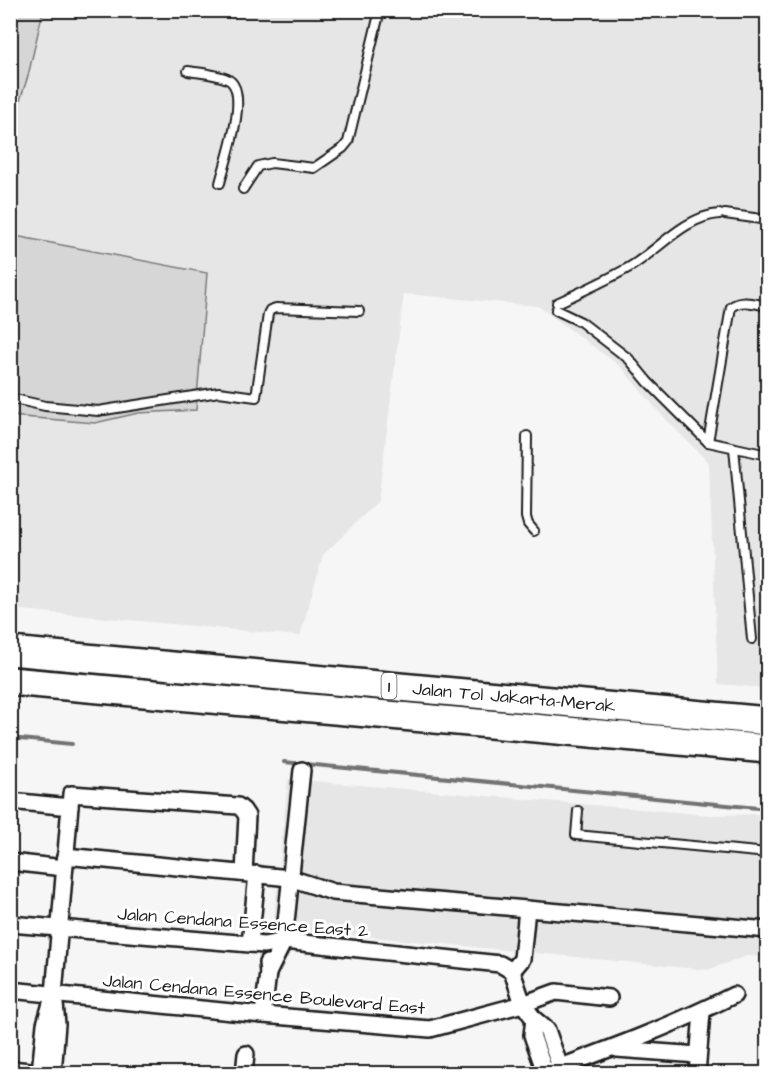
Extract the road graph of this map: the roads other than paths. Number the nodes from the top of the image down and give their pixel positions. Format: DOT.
graph roads {
  1 [pos="380,10"];
  2 [pos="188,70"];
  3 [pos="220,183"];
  4 [pos="243,189"];
  5 [pos="768,220"];
  6 [pos="768,306"];
  7 [pos="358,311"];
  8 [pos="10,398"];
  9 [pos="527,436"];
  10 [pos="708,442"];
  11 [pos="734,448"];
  12 [pos="768,455"];
  13 [pos="534,531"];
  14 [pos="752,639"];
  15 [pos="10,651"];
  16 [pos="10,681"];
  17 [pos="768,721"];
  18 [pos="768,749"];
  19 [pos="302,770"];
  20 [pos="10,801"];
  21 [pos="70,807"];
  22 [pos="578,811"];
  23 [pos="768,853"];
  24 [pos="10,862"];
  25 [pos="65,862"];
  26 [pos="250,874"];
  27 [pos="291,878"];
  28 [pos="527,909"];
  29 [pos="10,924"];
  30 [pos="60,929"];
  31 [pos="768,930"];
  32 [pos="284,941"];
  33 [pos="257,945"];
  34 [pos="512,970"];
  35 [pos="268,973"];
  36 [pos="10,990"];
  37 [pos="54,994"];
  38 [pos="734,995"];
  39 [pos="609,998"];
  40 [pos="523,1004"];
  41 [pos="702,1011"];
  42 [pos="263,1015"];
  43 [pos="534,1019"];
  44 [pos="613,1048"];
  45 [pos="246,1054"];
  46 [pos="694,1055"];
  47 [pos="560,1067"];
  48 [pos="10,1069"];
  49 [pos="49,1073"];
  50 [pos="543,1073"];
  51 [pos="244,1074"];
  52 [pos="687,1074"];
  53 [pos="697,1074"];
  1 -- 4 [label="lane"];
  2 -- 3 [label="lane"];
  5 -- 10 [label="lane"];
  6 -- 10 [label="lane"];
  7 -- 8 [label="lane"];
  9 -- 13 [label="lane"];
  10 -- 11 [label="lane"];
  11 -- 12 [label="lane"];
  11 -- 14 [label="lane"];
  15 -- 17 [label="highway, Jalan Tol Jakarta–Merak / 1"];
  16 -- 18 [label="highway, Jalan Tol Jakarta–Merak / 1"];
  19 -- 27 [label="street"];
  20 -- 21 [label="street"];
  21 -- 25 [label="street"];
  21 -- 26 [label="street"];
  22 -- 23 [label="lane"];
  24 -- 25 [label="street"];
  25 -- 26 [label="street"];
  25 -- 30 [label="street"];
  26 -- 27 [label="street"];
  26 -- 33 [label="street"];
  27 -- 28 [label="street"];
  27 -- 32 [label="street"];
  28 -- 31 [label="street"];
  28 -- 34 [label="street"];
  29 -- 30 [label="street, Jalan Cendana Essence East 2"];
  30 -- 33 [label="street, Jalan Cendana Essence East 2"];
  30 -- 37 [label="street"];
  32 -- 33 [label="street, Jalan Cendana Essence East 2"];
  32 -- 34 [label="street, Jalan Cendana Essence East 2"];
  32 -- 35 [label="street"];
  33 -- 35 [label="street"];
  34 -- 40 [label="street"];
  35 -- 42 [label="street"];
  36 -- 37 [label="street, Jalan Cendana Essence Boulevard East"];
  37 -- 42 [label="street, Jalan Cendana Essence Boulevard East"];
  37 -- 49 [label="street"];
  38 -- 41 [label="street"];
  39 -- 40 [label="street, Jalan Cendana Essence Boulevard East"];
  40 -- 42 [label="street, Jalan Cendana Essence Boulevard East"];
  40 -- 43 [label="street"];
  41 -- 44 [label="street"];
  41 -- 46 [label="street"];
  43 -- 47 [label="street"];
  43 -- 50 [label="street"];
  44 -- 46 [label="street"];
  44 -- 47 [label="street"];
  45 -- 51 [label="street"];
  46 -- 52 [label="street"];
  46 -- 53 [label="street"];
  47 -- 50 [label="street"];
  48 -- 49 [label="street"];
}
